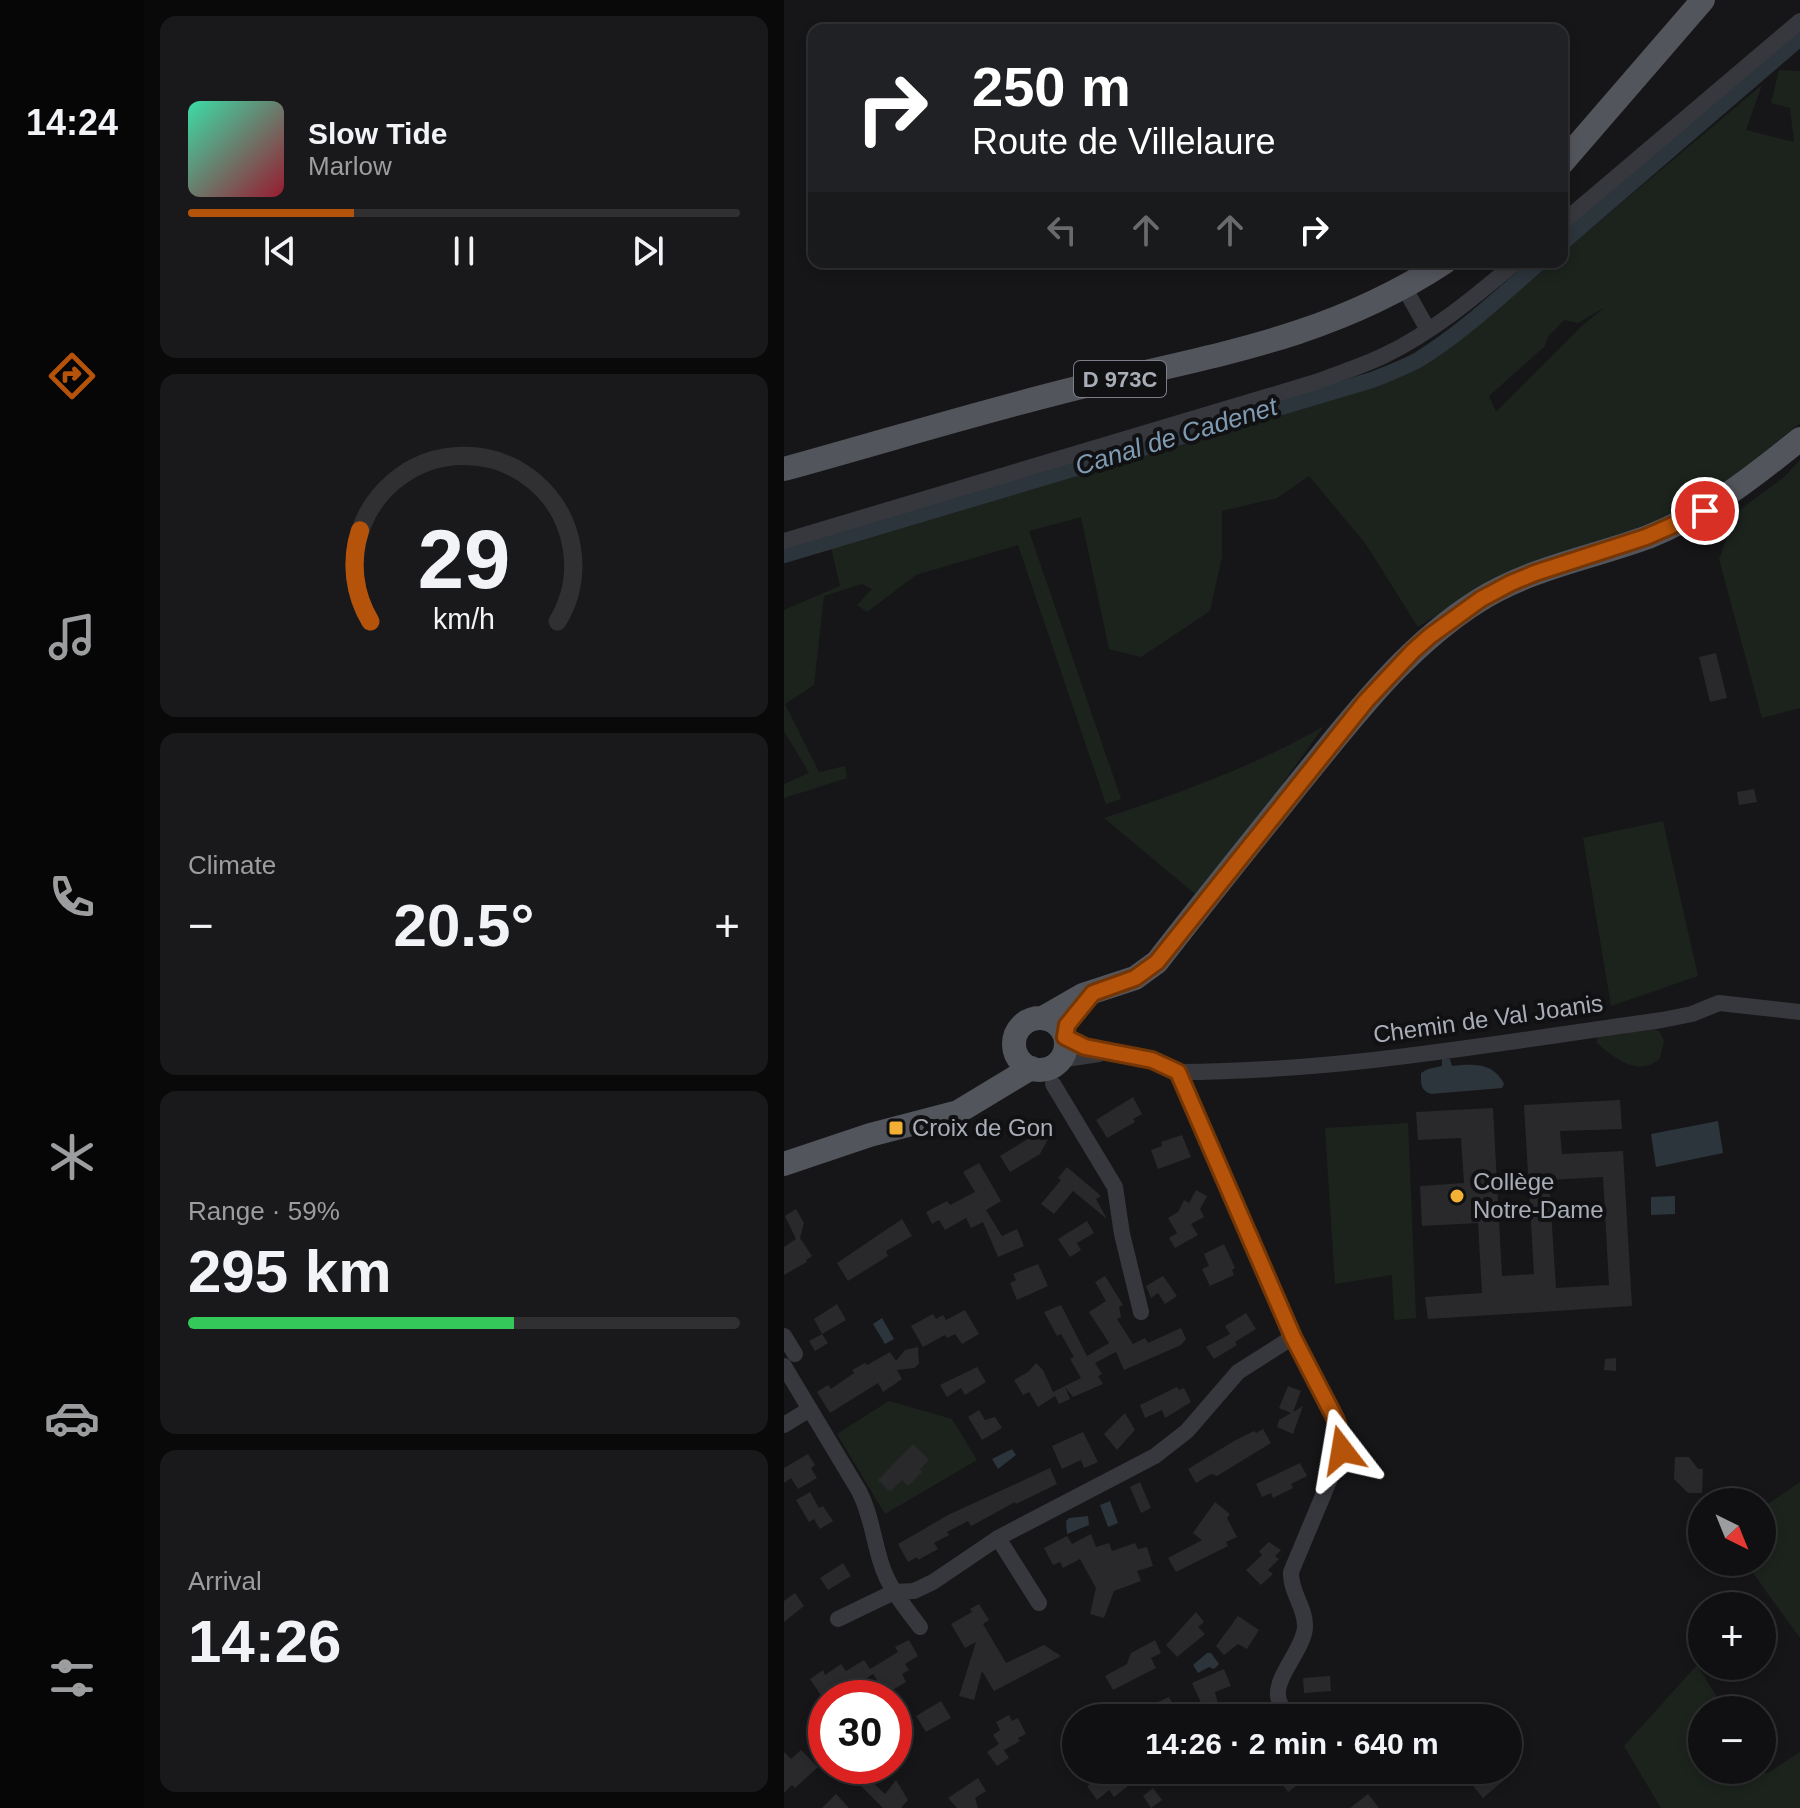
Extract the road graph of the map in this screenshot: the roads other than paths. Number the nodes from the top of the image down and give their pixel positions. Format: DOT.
graph roads {
  1 [pos="1703,0"];
  2 [pos="1800,21"];
  3 [pos="1568,156"];
  4 [pos="1568,218"];
  5 [pos="1435,268"];
  6 [pos="1509,268"];
  7 [pos="1404,287"];
  8 [pos="1428,330"];
  9 [pos="1800,439"];
  10 [pos="784,469"];
  11 [pos="784,541"];
  12 [pos="1093,993"];
  13 [pos="1800,1012"];
  14 [pos="1043,1018"];
  15 [pos="1014,1045"];
  16 [pos="1052,1060"];
  17 [pos="1178,1072"];
  18 [pos="896,1128"];
  19 [pos="784,1164"];
  20 [pos="1141,1312"];
  21 [pos="784,1336"];
  22 [pos="1293,1337"];
  23 [pos="787,1364"];
  24 [pos="810,1409"];
  25 [pos="784,1425"];
  26 [pos="998,1538"];
  27 [pos="894,1592"];
  28 [pos="1039,1603"];
  29 [pos="838,1619"];
  30 [pos="920,1627"];
  31 [pos="1280,1704"];
  1 -- 3 [label="main road"];
  2 -- 4 [label="street"];
  5 -- 7 [label="main road, D 973C"];
  6 -- 8 [label="street"];
  7 -- 8 [label="street"];
  7 -- 10 [label="main road, D 973C"];
  8 -- 11 [label="street"];
  9 -- 12 [label="main road"];
  12 -- 14 [label="main road"];
  12 -- 16 [label="main road"];
  13 -- 17 [label="street, Chemin de Val Joanis"];
  14 -- 15 [label="main road"];
  14 -- 16 [label="main road"];
  15 -- 16 [label="main road"];
  15 -- 18 [label="main road"];
  16 -- 17 [label="street"];
  16 -- 18 [label="main road"];
  16 -- 20 [label="street"];
  17 -- 22 [label="street"];
  18 -- 19 [label="main road"];
  21 -- 23 [label="street"];
  22 -- 26 [label="street"];
  22 -- 31 [label="street"];
  23 -- 24 [label="street"];
  24 -- 25 [label="street"];
  24 -- 27 [label="street"];
  26 -- 27 [label="street"];
  26 -- 28 [label="street"];
  27 -- 29 [label="street"];
  27 -- 30 [label="street"];
}
